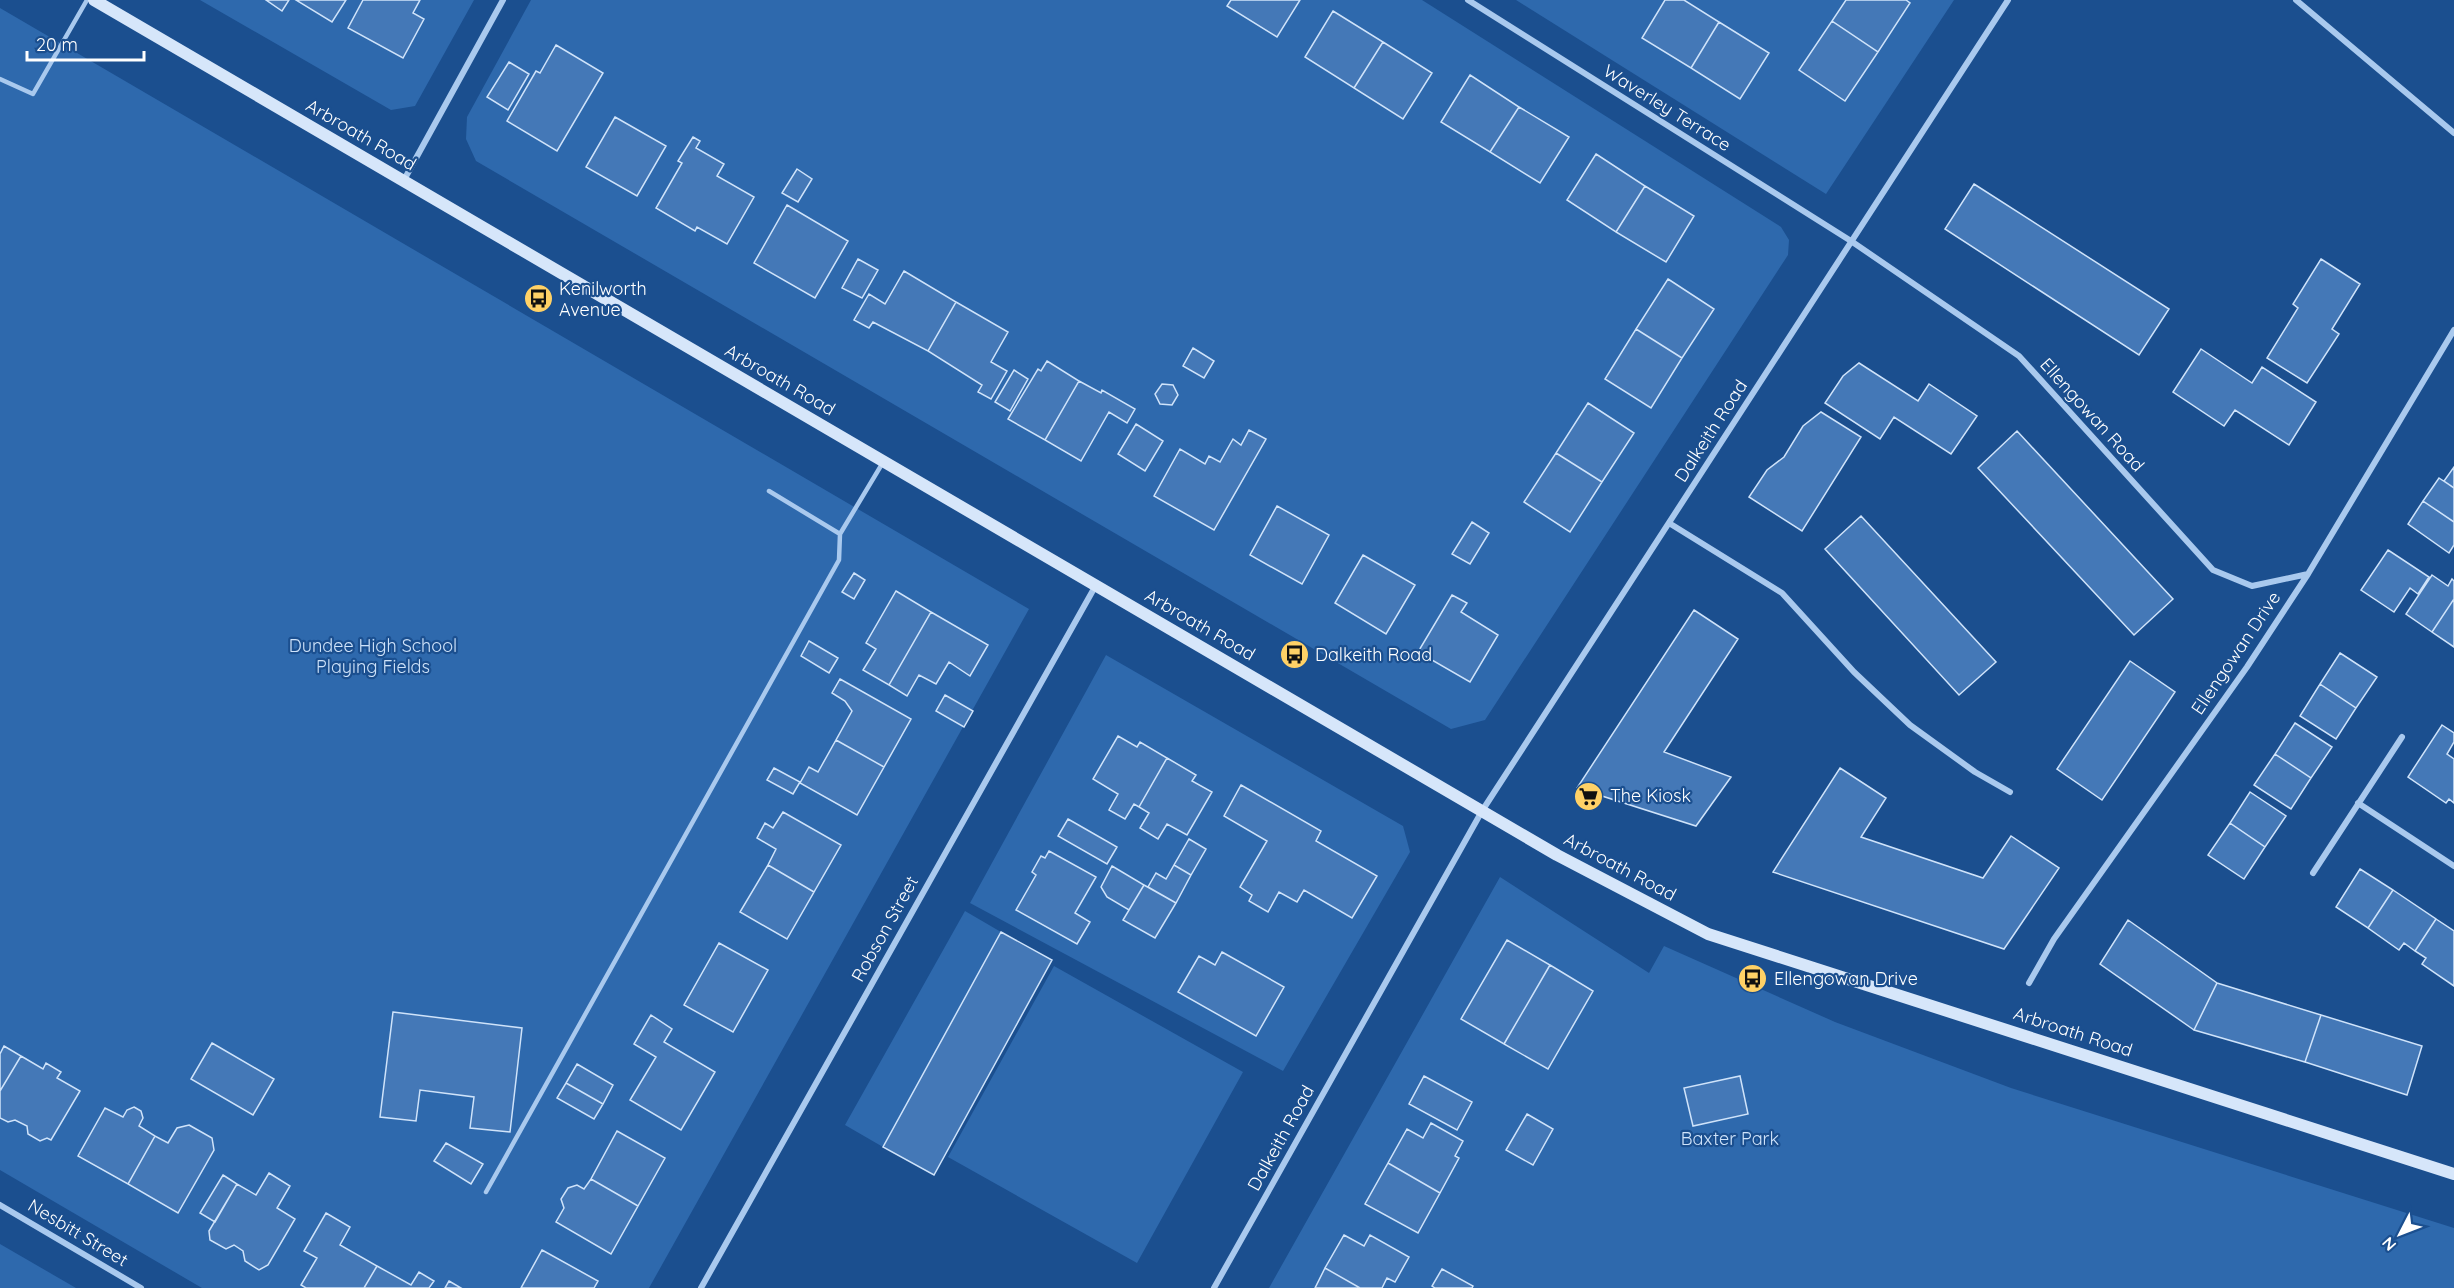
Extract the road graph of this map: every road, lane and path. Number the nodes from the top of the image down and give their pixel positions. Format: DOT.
graph roads {
  1 [pos="87,0"];
  2 [pos="94,0"];
  3 [pos="503,0"];
  4 [pos="1468,0"];
  5 [pos="2008,0"];
  6 [pos="2296,0"];
  7 [pos="0,79"];
  8 [pos="2454,133"];
  9 [pos="404,180"];
  10 [pos="1851,241"];
  11 [pos="2454,330"];
  12 [pos="884,461"];
  13 [pos="769,491"];
  14 [pos="1669,523"];
  15 [pos="840,534"];
  16 [pos="2308,574"];
  17 [pos="1096,585"];
  18 [pos="2402,737"];
  19 [pos="2010,792"];
  20 [pos="2358,803"];
  21 [pos="1482,811"];
  22 [pos="2454,866"];
  23 [pos="2313,873"];
  24 [pos="2029,983"];
  25 [pos="2454,1174"];
  26 [pos="486,1192"];
  27 [pos="0,1205"];
  28 [pos="141,1288"];
  29 [pos="701,1288"];
  30 [pos="1214,1288"];
  1 -- 7 [label="lane"];
  2 -- 9 [label="main road, Arbroath Road"];
  3 -- 9 [label="street"];
  4 -- 10 [label="street, Waverley Terrace"];
  5 -- 10 [label="street, Dalkeith Road"];
  6 -- 8 [label="street"];
  9 -- 12 [label="main road, Arbroath Road"];
  10 -- 14 [label="street, Dalkeith Road"];
  10 -- 16 [label="street, Ellengowan Road"];
  11 -- 16 [label="street, Ellengowan Drive"];
  12 -- 15 [label="lane"];
  12 -- 17 [label="main road, Arbroath Road"];
  13 -- 15 [label="lane"];
  14 -- 19 [label="street"];
  14 -- 21 [label="street, Dalkeith Road"];
  15 -- 26 [label="lane"];
  16 -- 24 [label="street, Ellengowan Drive"];
  17 -- 21 [label="main road, Arbroath Road"];
  17 -- 29 [label="street, Robson Street"];
  18 -- 20 [label="street"];
  20 -- 22 [label="street"];
  20 -- 23 [label="street"];
  21 -- 25 [label="main road, Arbroath Road"];
  21 -- 30 [label="street, Dalkeith Road"];
  27 -- 28 [label="street, Nesbitt Street"];
}
